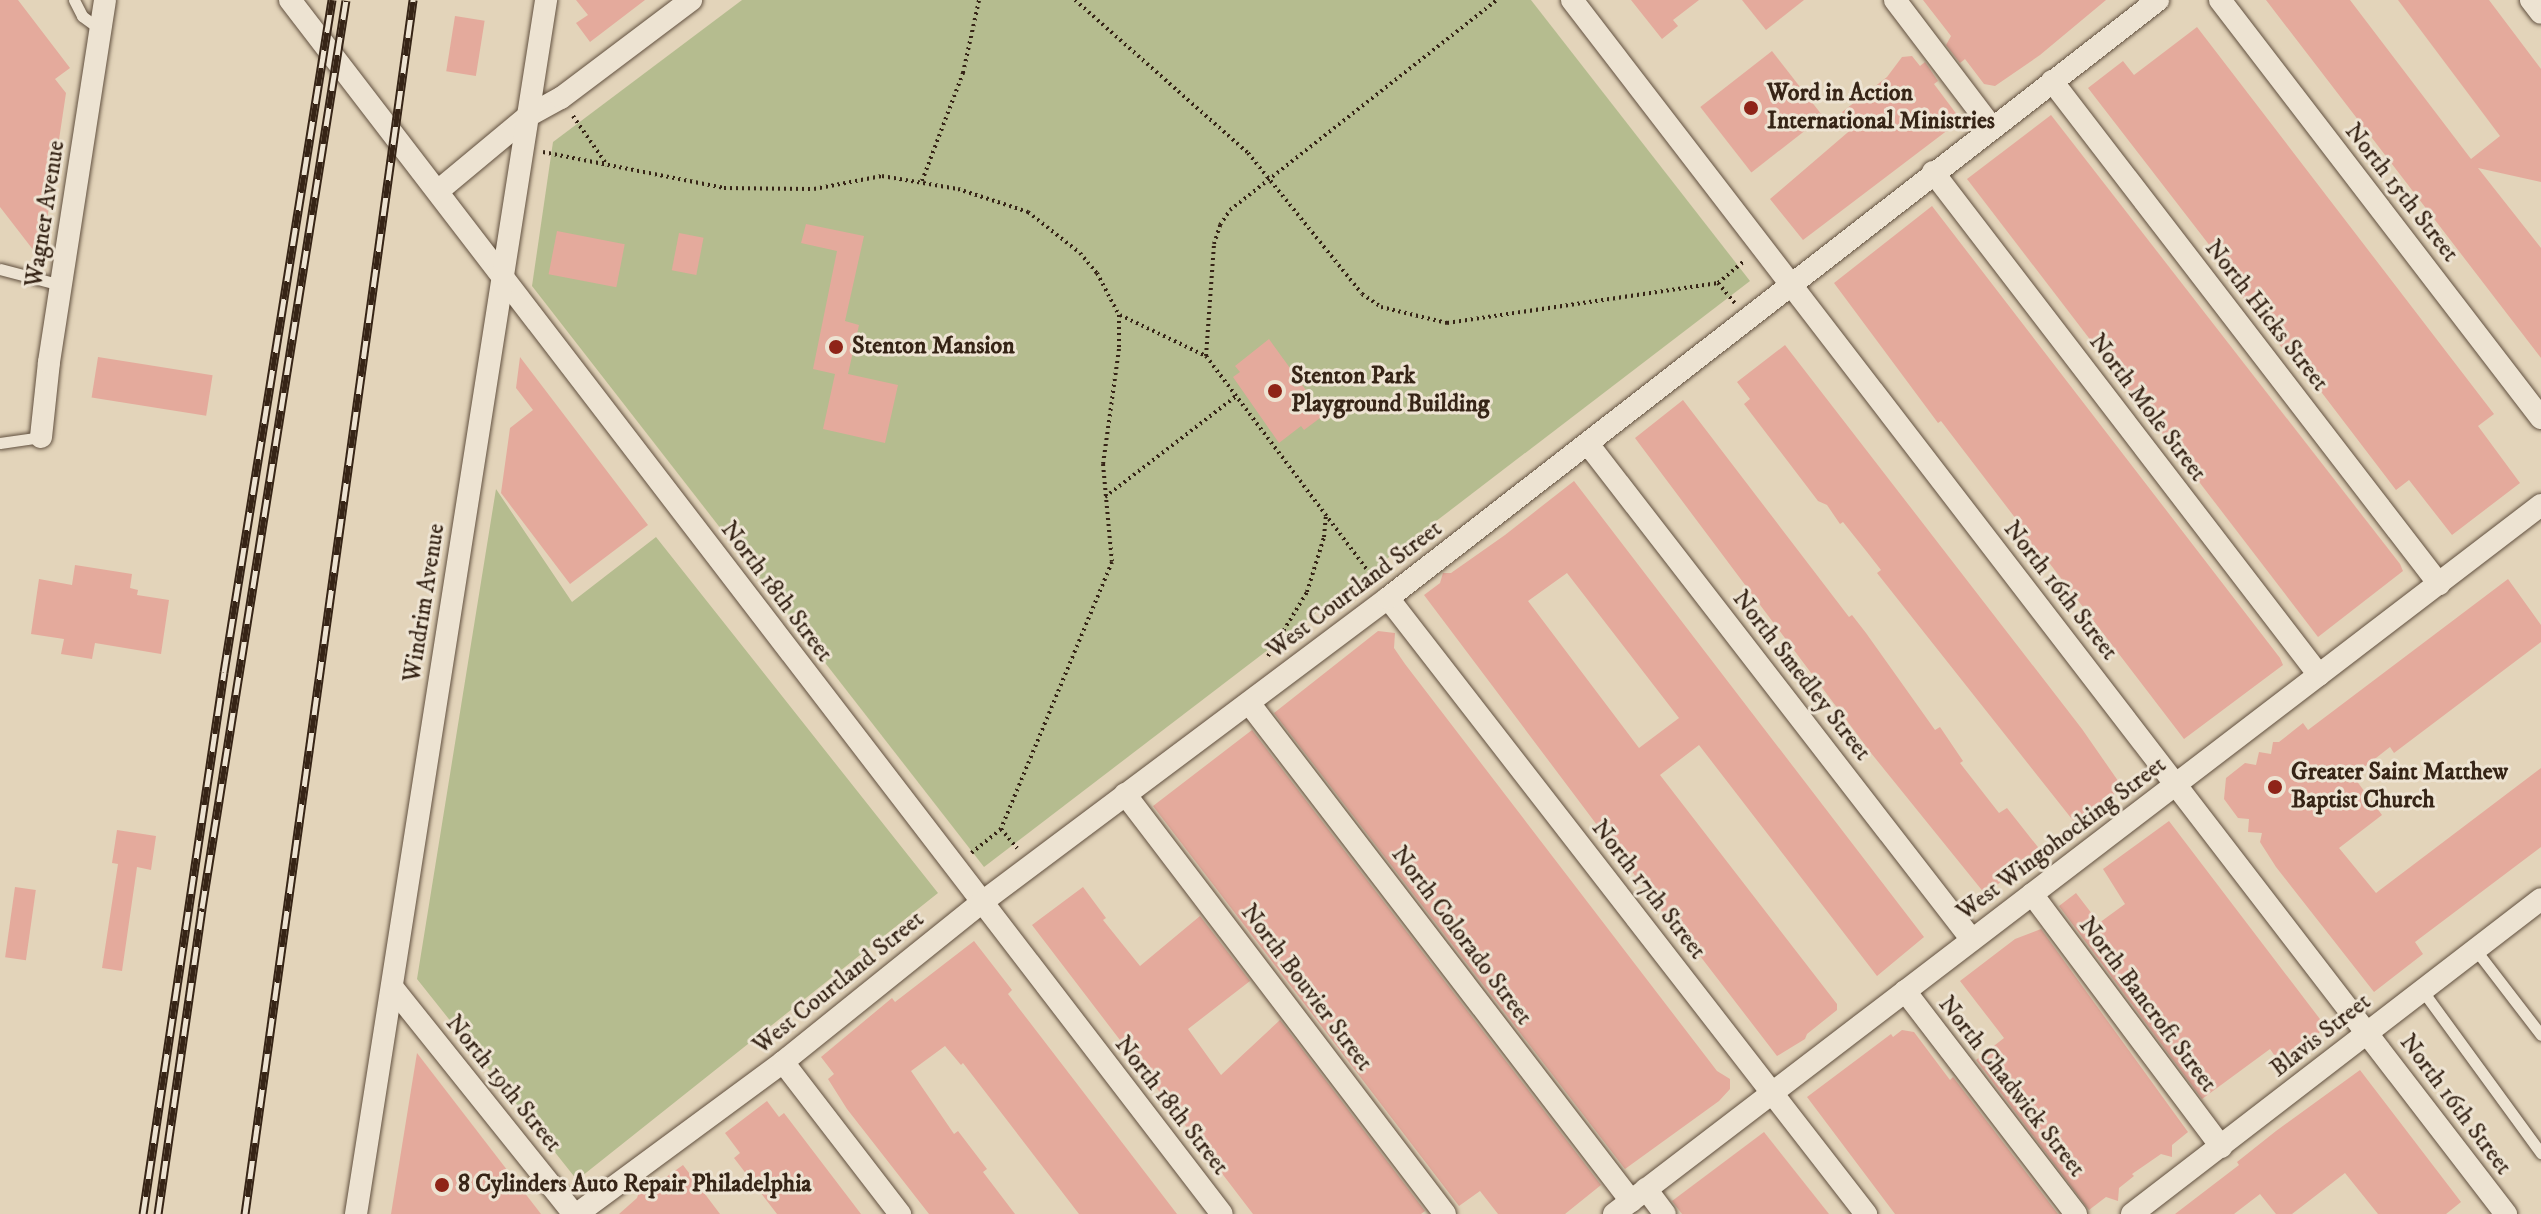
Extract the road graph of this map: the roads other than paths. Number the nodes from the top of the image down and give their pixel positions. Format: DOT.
graph roads {
  1 [pos="74,0"];
  2 [pos="105,0"];
  3 [pos="290,0"];
  4 [pos="546,0"];
  5 [pos="691,0"];
  6 [pos="1572,0"];
  7 [pos="1895,0"];
  8 [pos="2158,0"];
  9 [pos="2220,0"];
  10 [pos="2531,0"];
  11 [pos="2541,13"];
  12 [pos="101,30"];
  13 [pos="2052,81"];
  14 [pos="528,116"];
  15 [pos="1992,128"];
  16 [pos="1933,172"];
  17 [pos="438,191"];
  18 [pos="0,269"];
  19 [pos="503,276"];
  20 [pos="1789,284"];
  21 [pos="61,285"];
  22 [pos="2541,418"];
  23 [pos="41,437"];
  24 [pos="0,443"];
  25 [pos="1588,444"];
  26 [pos="2541,505"];
  27 [pos="2439,584"];
  28 [pos="1388,598"];
  29 [pos="2319,675"];
  30 [pos="1249,703"];
  31 [pos="2176,784"];
  32 [pos="1125,794"];
  33 [pos="2032,894"];
  34 [pos="2541,899"];
  35 [pos="981,903"];
  36 [pos="1972,940"];
  37 [pos="2475,949"];
  38 [pos="392,987"];
  39 [pos="2422,990"];
  40 [pos="1905,991"];
  41 [pos="2367,1032"];
  42 [pos="2541,1035"];
  43 [pos="783,1062"];
  44 [pos="1773,1093"];
  45 [pos="2221,1147"];
  46 [pos="2541,1153"];
  47 [pos="1630,1201"];
  48 [pos="356,1214"];
  49 [pos="576,1214"];
  50 [pos="900,1214"];
  51 [pos="1222,1214"];
  52 [pos="1445,1214"];
  53 [pos="1665,1214"];
  54 [pos="1866,1214"];
  55 [pos="2076,1214"];
  56 [pos="2132,1214"];
  57 [pos="2506,1214"];
  1 -- 12 [label="lane"];
  2 -- 12 [label="street, Wagner Avenue"];
  3 -- 17 [label="street, North 18th Street"];
  4 -- 14 [label="street, Windrim Avenue"];
  5 -- 14 [label="street"];
  6 -- 20 [label="street, North 16th Street"];
  7 -- 15 [label="street"];
  8 -- 13 [label="street, West Courtland Street"];
  9 -- 22 [label="street, North 15th Street"];
  10 -- 11 [label="street"];
  12 -- 21 [label="street, Wagner Avenue"];
  13 -- 15 [label="street, West Courtland Street"];
  13 -- 27 [label="street, North Hicks Street"];
  14 -- 17 [label="street"];
  14 -- 19 [label="street, Windrim Avenue"];
  15 -- 16 [label="street, West Courtland Street"];
  16 -- 20 [label="street, West Courtland Street"];
  16 -- 29 [label="street, North Mole Street"];
  17 -- 19 [label="street, North 18th Street"];
  18 -- 21 [label="lane"];
  19 -- 35 [label="street, North 18th Street"];
  19 -- 38 [label="street, Windrim Avenue"];
  20 -- 25 [label="street, West Courtland Street"];
  20 -- 31 [label="street, North 16th Street"];
  21 -- 23 [label="street, Wagner Avenue"];
  23 -- 24 [label="lane"];
  25 -- 28 [label="street, West Courtland Street"];
  25 -- 36 [label="street, North Smedley Street"];
  26 -- 27 [label="street, West Wingohocking Street"];
  27 -- 29 [label="street, West Wingohocking Street"];
  28 -- 30 [label="street, West Courtland Street"];
  28 -- 44 [label="street, North 17th Street"];
  29 -- 31 [label="street, West Wingohocking Street"];
  30 -- 32 [label="street, West Courtland Street"];
  30 -- 47 [label="street, North Colorado Street"];
  31 -- 33 [label="street, West Wingohocking Street"];
  31 -- 41 [label="street, North 16th Street"];
  32 -- 35 [label="street, West Courtland Street"];
  32 -- 52 [label="street, North Bouvier Street"];
  33 -- 36 [label="street, West Wingohocking Street"];
  33 -- 45 [label="street, North Bancroft Street"];
  34 -- 37 [label="street, Blavis Street"];
  35 -- 43 [label="street, West Courtland Street"];
  35 -- 51 [label="street, North 18th Street"];
  36 -- 40 [label="street, West Wingohocking Street"];
  37 -- 39 [label="street, Blavis Street"];
  37 -- 42 [label="lane"];
  38 -- 48 [label="street, Windrim Avenue"];
  38 -- 49 [label="street, North 19th Street"];
  39 -- 41 [label="street, Blavis Street"];
  39 -- 46 [label="lane"];
  40 -- 44 [label="street, West Wingohocking Street"];
  40 -- 55 [label="street, North Chadwick Street"];
  41 -- 45 [label="street, Blavis Street"];
  41 -- 57 [label="street, North 16th Street"];
  43 -- 49 [label="street, West Courtland Street"];
  43 -- 50 [label="street"];
  44 -- 47 [label="street, West Wingohocking Street"];
  44 -- 54 [label="street, North 17th Street"];
  45 -- 56 [label="street, Blavis Street"];
  47 -- 53 [label="street, North Colorado Street"];
}
